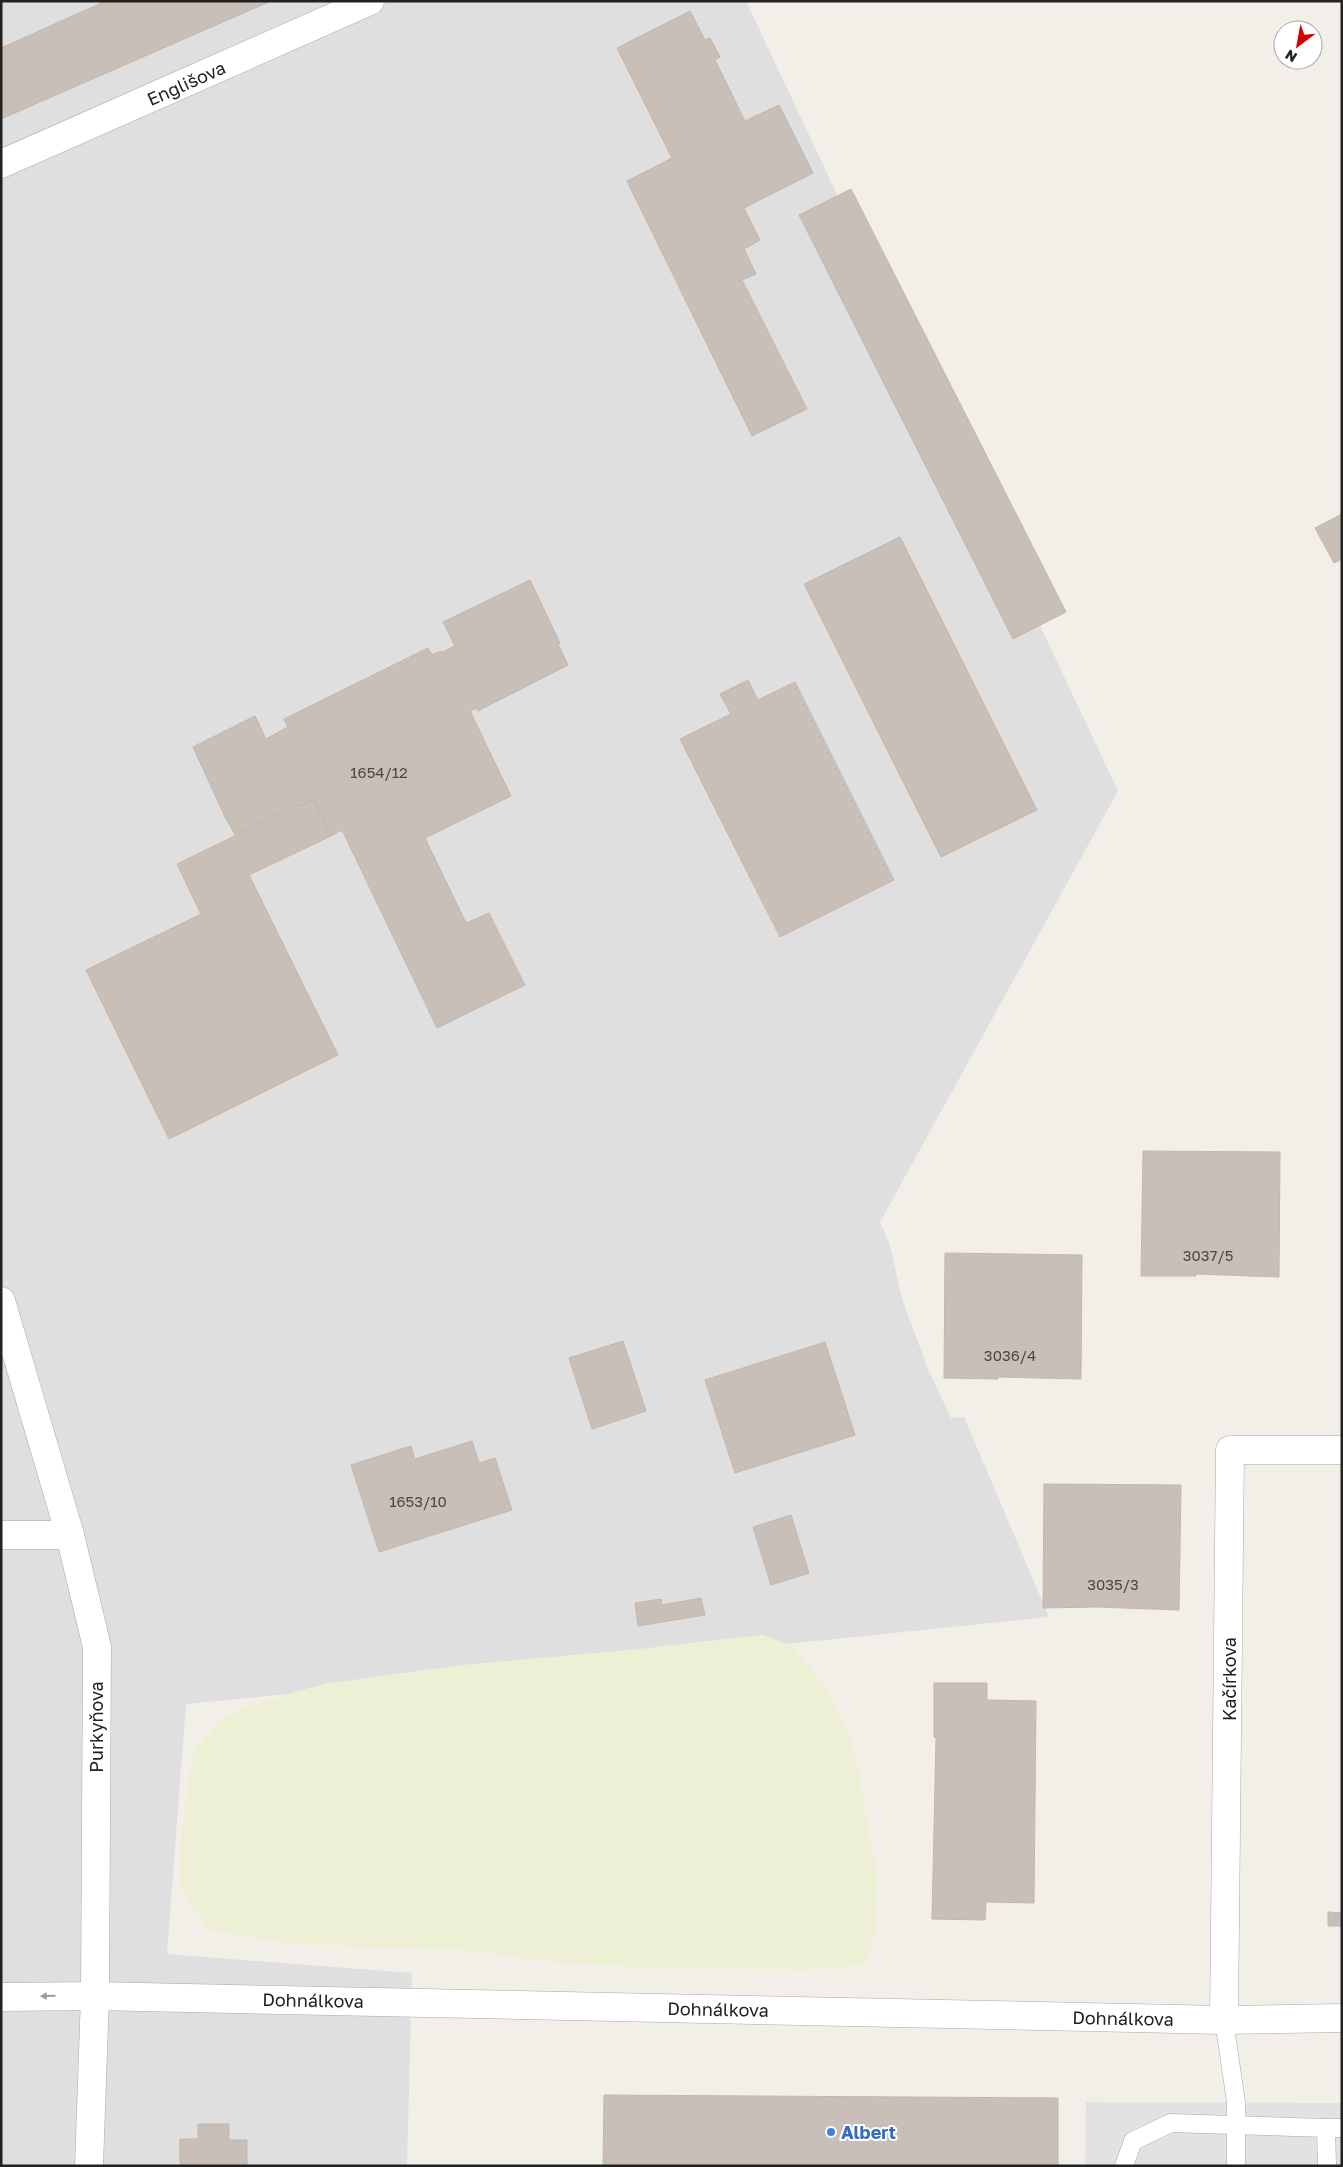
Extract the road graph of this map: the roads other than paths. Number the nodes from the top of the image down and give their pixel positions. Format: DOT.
graph roads {
  1 [pos="370,1"];
  2 [pos="1,164"];
  3 [pos="1,1301"];
  4 [pos="1342,1450"];
  5 [pos="1,1535"];
  6 [pos="70,1535"];
  7 [pos="95,1996"];
  8 [pos="1,1997"];
  9 [pos="1342,2018"];
  10 [pos="1224,2020"];
  11 [pos="1236,2126"];
  12 [pos="1334,2128"];
  13 [pos="89,2166"];
  14 [pos="1124,2166"];
  15 [pos="1236,2166"];
  16 [pos="1328,2166"];
  1 -- 2 [label="street, Englišova"];
  3 -- 6 [label="street, Purkyňova"];
  4 -- 10 [label="street, Kačírkova"];
  5 -- 6 [label="street"];
  6 -- 7 [label="street, Purkyňova"];
  7 -- 8 [label="street, Dohnálkova, one-way"];
  7 -- 10 [label="street, Dohnálkova"];
  7 -- 13 [label="street, Purkyňova"];
  9 -- 10 [label="street, Dohnálkova"];
  10 -- 11 [label="lane"];
  11 -- 12 [label="lane"];
  11 -- 14 [label="lane"];
  11 -- 15 [label="lane"];
  12 -- 16 [label="lane"];
}
